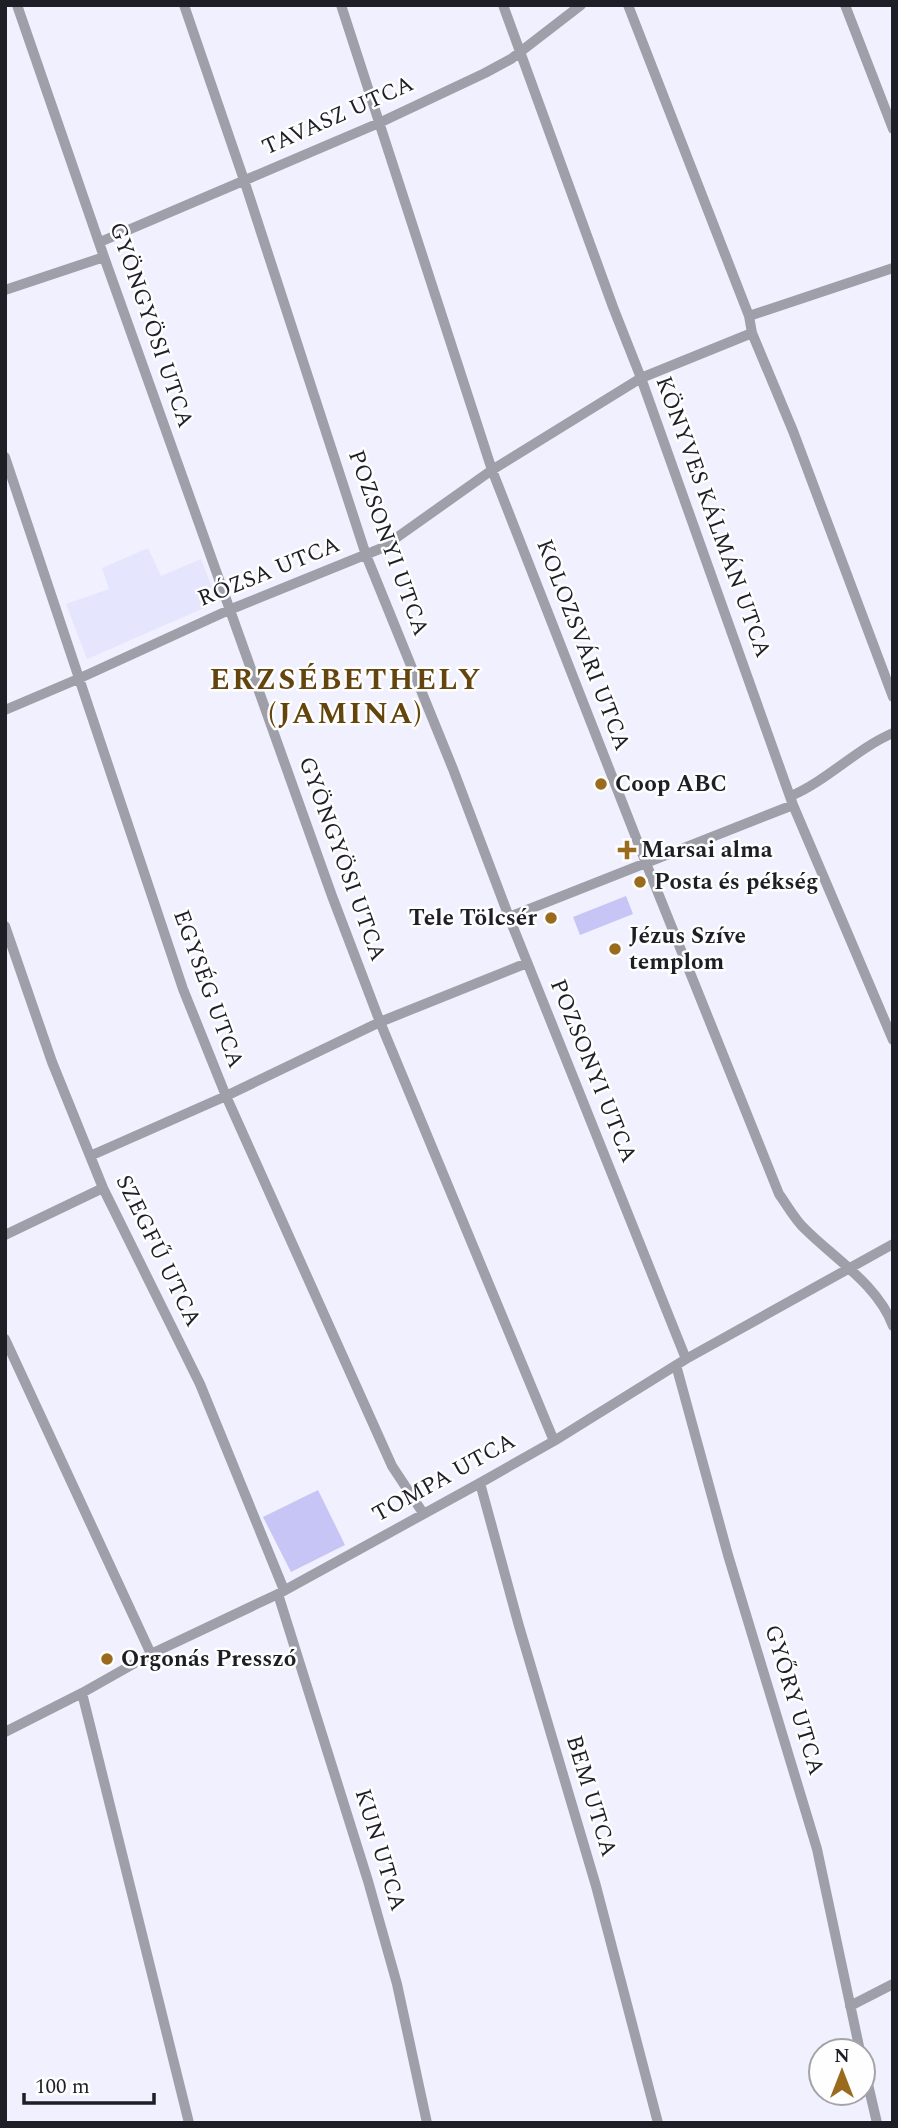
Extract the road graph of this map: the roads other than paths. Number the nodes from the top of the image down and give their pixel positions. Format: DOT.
graph roads {
  1 [pos="17,5"];
  2 [pos="184,5"];
  3 [pos="341,5"];
  4 [pos="503,5"];
  5 [pos="581,5"];
  6 [pos="628,5"];
  7 [pos="845,5"];
  8 [pos="521,52"];
  9 [pos="379,123"];
  10 [pos="893,130"];
  11 [pos="244,180"];
  12 [pos="100,242"];
  13 [pos="104,257"];
  14 [pos="893,268"];
  15 [pos="5,290"];
  16 [pos="749,316"];
  17 [pos="752,333"];
  18 [pos="641,378"];
  19 [pos="5,457"];
  20 [pos="492,470"];
  21 [pos="366,555"];
  22 [pos="229,610"];
  23 [pos="78,679"];
  24 [pos="893,697"];
  25 [pos="5,710"];
  26 [pos="893,733"];
  27 [pos="792,800"];
  28 [pos="646,863"];
  29 [pos="509,917"];
  30 [pos="5,926"];
  31 [pos="527,963"];
  32 [pos="380,1022"];
  33 [pos="893,1040"];
  34 [pos="226,1096"];
  35 [pos="90,1156"];
  36 [pos="103,1188"];
  37 [pos="5,1235"];
  38 [pos="893,1244"];
  39 [pos="849,1269"];
  40 [pos="893,1326"];
  41 [pos="5,1339"];
  42 [pos="680,1362"];
  43 [pos="554,1441"];
  44 [pos="480,1483"];
  45 [pos="423,1513"];
  46 [pos="281,1592"];
  47 [pos="151,1654"];
  48 [pos="82,1693"];
  49 [pos="6,1730"];
  50 [pos="893,1984"];
  51 [pos="850,2006"];
  52 [pos="857,2037"];
  53 [pos="189,2123"];
  54 [pos="427,2123"];
  55 [pos="657,2123"];
  1 -- 12 [label="street, GYÖNGYÖSI UTCA"];
  2 -- 11 [label="street, POZSONYI UTCA"];
  3 -- 9 [label="street, KOLOZSVÁRI UTCA"];
  4 -- 8 [label="street, KÖNYVES KÁLMÁN UTCA"];
  5 -- 8 [label="street, TAVASZ UTCA"];
  6 -- 16 [label="street"];
  7 -- 10 [label="street"];
  8 -- 9 [label="street, TAVASZ UTCA"];
  8 -- 18 [label="street, KÖNYVES KÁLMÁN UTCA"];
  9 -- 11 [label="street, TAVASZ UTCA"];
  9 -- 20 [label="street, KOLOZSVÁRI UTCA"];
  11 -- 12 [label="street, TAVASZ UTCA"];
  11 -- 21 [label="street, POZSONYI UTCA"];
  12 -- 13 [label="street, GYÖNGYÖSI UTCA"];
  13 -- 15 [label="street"];
  13 -- 22 [label="street, GYÖNGYÖSI UTCA"];
  14 -- 16 [label="street"];
  16 -- 17 [label="street"];
  17 -- 18 [label="street, RÓZSA UTCA"];
  17 -- 24 [label="street"];
  18 -- 20 [label="street, RÓZSA UTCA"];
  18 -- 27 [label="street, KÖNYVES KÁLMÁN UTCA"];
  19 -- 23 [label="street, EGYSÉG UTCA"];
  20 -- 21 [label="street, RÓZSA UTCA"];
  20 -- 28 [label="street, KOLOZSVÁRI UTCA"];
  21 -- 22 [label="street, RÓZSA UTCA"];
  21 -- 29 [label="street, POZSONYI UTCA"];
  22 -- 23 [label="street, RÓZSA UTCA"];
  22 -- 32 [label="street, GYÖNGYÖSI UTCA"];
  23 -- 25 [label="street, RÓZSA UTCA"];
  23 -- 34 [label="street, EGYSÉG UTCA"];
  26 -- 27 [label="street"];
  27 -- 28 [label="street"];
  27 -- 33 [label="street, KÖNYVES KÁLMÁN UTCA"];
  28 -- 29 [label="street"];
  28 -- 39 [label="street, KOLOZSVÁRI UTCA"];
  29 -- 31 [label="street, POZSONYI UTCA"];
  30 -- 35 [label="street, SZEGFŰ UTCA"];
  31 -- 32 [label="street"];
  31 -- 42 [label="street, POZSONYI UTCA"];
  32 -- 34 [label="street"];
  32 -- 43 [label="street, GYÖNGYÖSI UTCA"];
  34 -- 35 [label="street"];
  34 -- 45 [label="street, EGYSÉG UTCA"];
  35 -- 36 [label="street, SZEGFŰ UTCA"];
  36 -- 37 [label="street"];
  36 -- 46 [label="street, SZEGFŰ UTCA"];
  38 -- 39 [label="street, TOMPA UTCA"];
  39 -- 40 [label="street, KOLOZSVÁRI UTCA"];
  39 -- 42 [label="street, TOMPA UTCA"];
  41 -- 47 [label="street"];
  42 -- 43 [label="street, TOMPA UTCA"];
  42 -- 51 [label="street, GYŐRY UTCA"];
  43 -- 44 [label="street, TOMPA UTCA"];
  44 -- 45 [label="street, TOMPA UTCA"];
  44 -- 55 [label="street, BEM UTCA"];
  45 -- 46 [label="street, TOMPA UTCA"];
  46 -- 47 [label="street, TOMPA UTCA"];
  46 -- 54 [label="street, KUN UTCA"];
  47 -- 48 [label="street, TOMPA UTCA"];
  48 -- 49 [label="street, TOMPA UTCA"];
  48 -- 53 [label="street"];
  50 -- 51 [label="street"];
  51 -- 52 [label="street, GYŐRY UTCA"];
}
